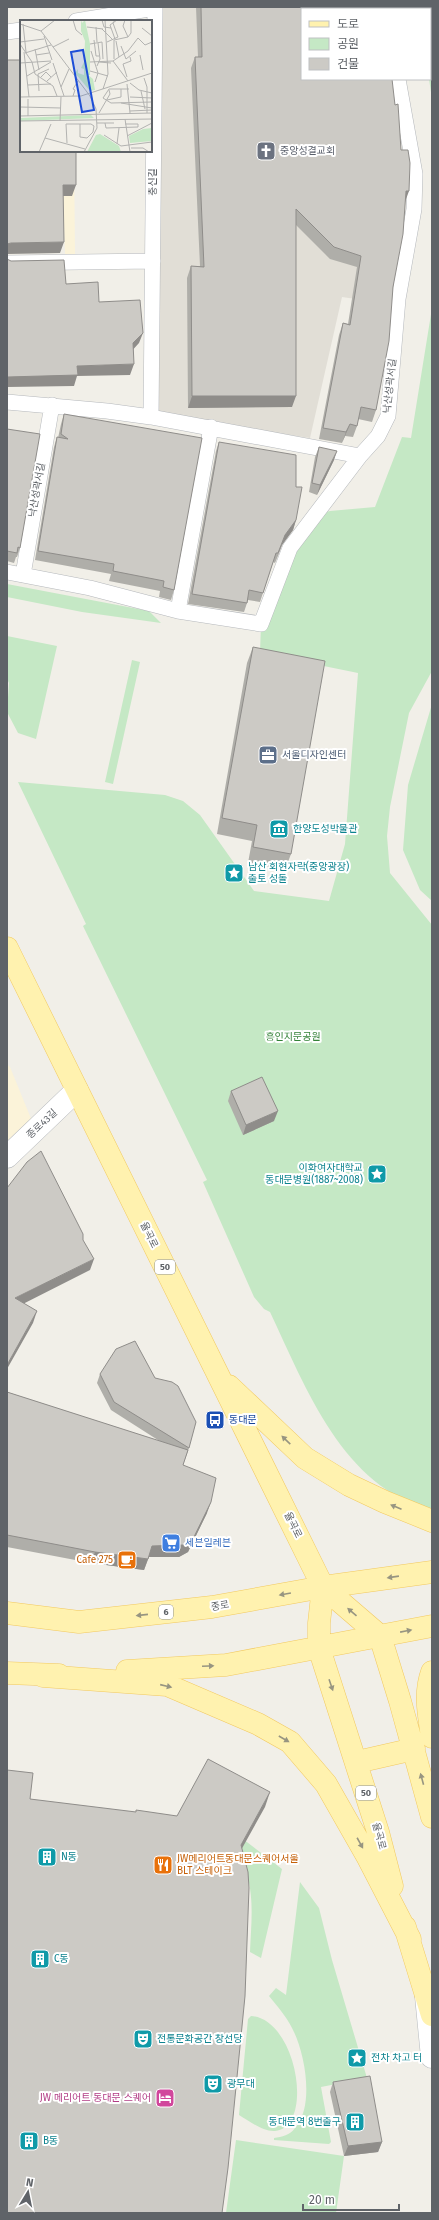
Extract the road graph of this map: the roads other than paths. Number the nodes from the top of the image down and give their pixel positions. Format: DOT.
graph roads {
  1 [pos="155,8"];
  2 [pos="82,20"];
  3 [pos="20,30"];
  4 [pos="7,32"];
  5 [pos="398,80"];
  6 [pos="153,261"];
  7 [pos="7,263"];
  8 [pos="7,402"];
  9 [pos="52,405"];
  10 [pos="151,417"];
  11 [pos="211,428"];
  12 [pos="360,456"];
  13 [pos="7,572"];
  14 [pos="23,575"];
  15 [pos="178,611"];
  16 [pos="7,948"];
  17 [pos="78,1090"];
  18 [pos="7,1157"];
  19 [pos="219,1376"];
  20 [pos="432,1521"];
  21 [pos="432,1572"];
  22 [pos="323,1587"];
  23 [pos="7,1613"];
  24 [pos="432,1626"];
  25 [pos="380,1636"];
  26 [pos="319,1648"];
  27 [pos="432,1672"];
  28 [pos="7,1673"];
  29 [pos="43,1676"];
  30 [pos="432,1737"];
  31 [pos="414,1749"];
  32 [pos="357,1762"];
  33 [pos="432,1817"];
  34 [pos="410,1939"];
  35 [pos="429,2005"];
  36 [pos="432,2057"];
  1 -- 2 [label="lane"];
  1 -- 6 [label="lane, 충신길"];
  3 -- 4 [label="lane"];
  5 -- 12 [label="lane, 낙산성곽서길"];
  6 -- 7 [label="lane"];
  6 -- 10 [label="lane, 충신길"];
  8 -- 9 [label="lane"];
  9 -- 10 [label="lane"];
  9 -- 14 [label="lane, 낙산성곽서길"];
  10 -- 11 [label="lane"];
  11 -- 12 [label="lane"];
  11 -- 15 [label="lane"];
  12 -- 15 [label="lane, 낙산성곽서길"];
  13 -- 14 [label="lane, 낙산성곽서길"];
  14 -- 15 [label="lane, 낙산성곽서길"];
  16 -- 17 [label="main road, 율곡로 / 50"];
  17 -- 18 [label="street, 종로43길"];
  17 -- 19 [label="main road, 율곡로 / 50"];
  20 -- 19 [label="main road, one-way"];
  19 -- 22 [label="main road, 율곡로 / 50"];
  21 -- 22 [label="main road, 종로 / 6, one-way"];
  22 -- 23 [label="main road, 종로 / 6, one-way"];
  25 -- 22 [label="main road, 율곡로, one-way"];
  22 -- 26 [label="main road, 율곡로"];
  25 -- 24 [label="main road, one-way"];
  25 -- 26 [label="main road"];
  25 -- 31 [label="main road"];
  29 -- 26 [label="main road, one-way"];
  26 -- 32 [label="main road, 율곡로 / 50, one-way"];
  27 -- 30 [label="main road"];
  28 -- 29 [label="main road"];
  29 -- 34 [label="main road, one-way"];
  31 -- 32 [label="main road"];
  33 -- 31 [label="main road, one-way"];
  32 -- 34 [label="main road, 율곡로 / 50"];
  34 -- 35 [label="main road, 율곡로 / 50"];
  35 -- 36 [label="street"];
}
